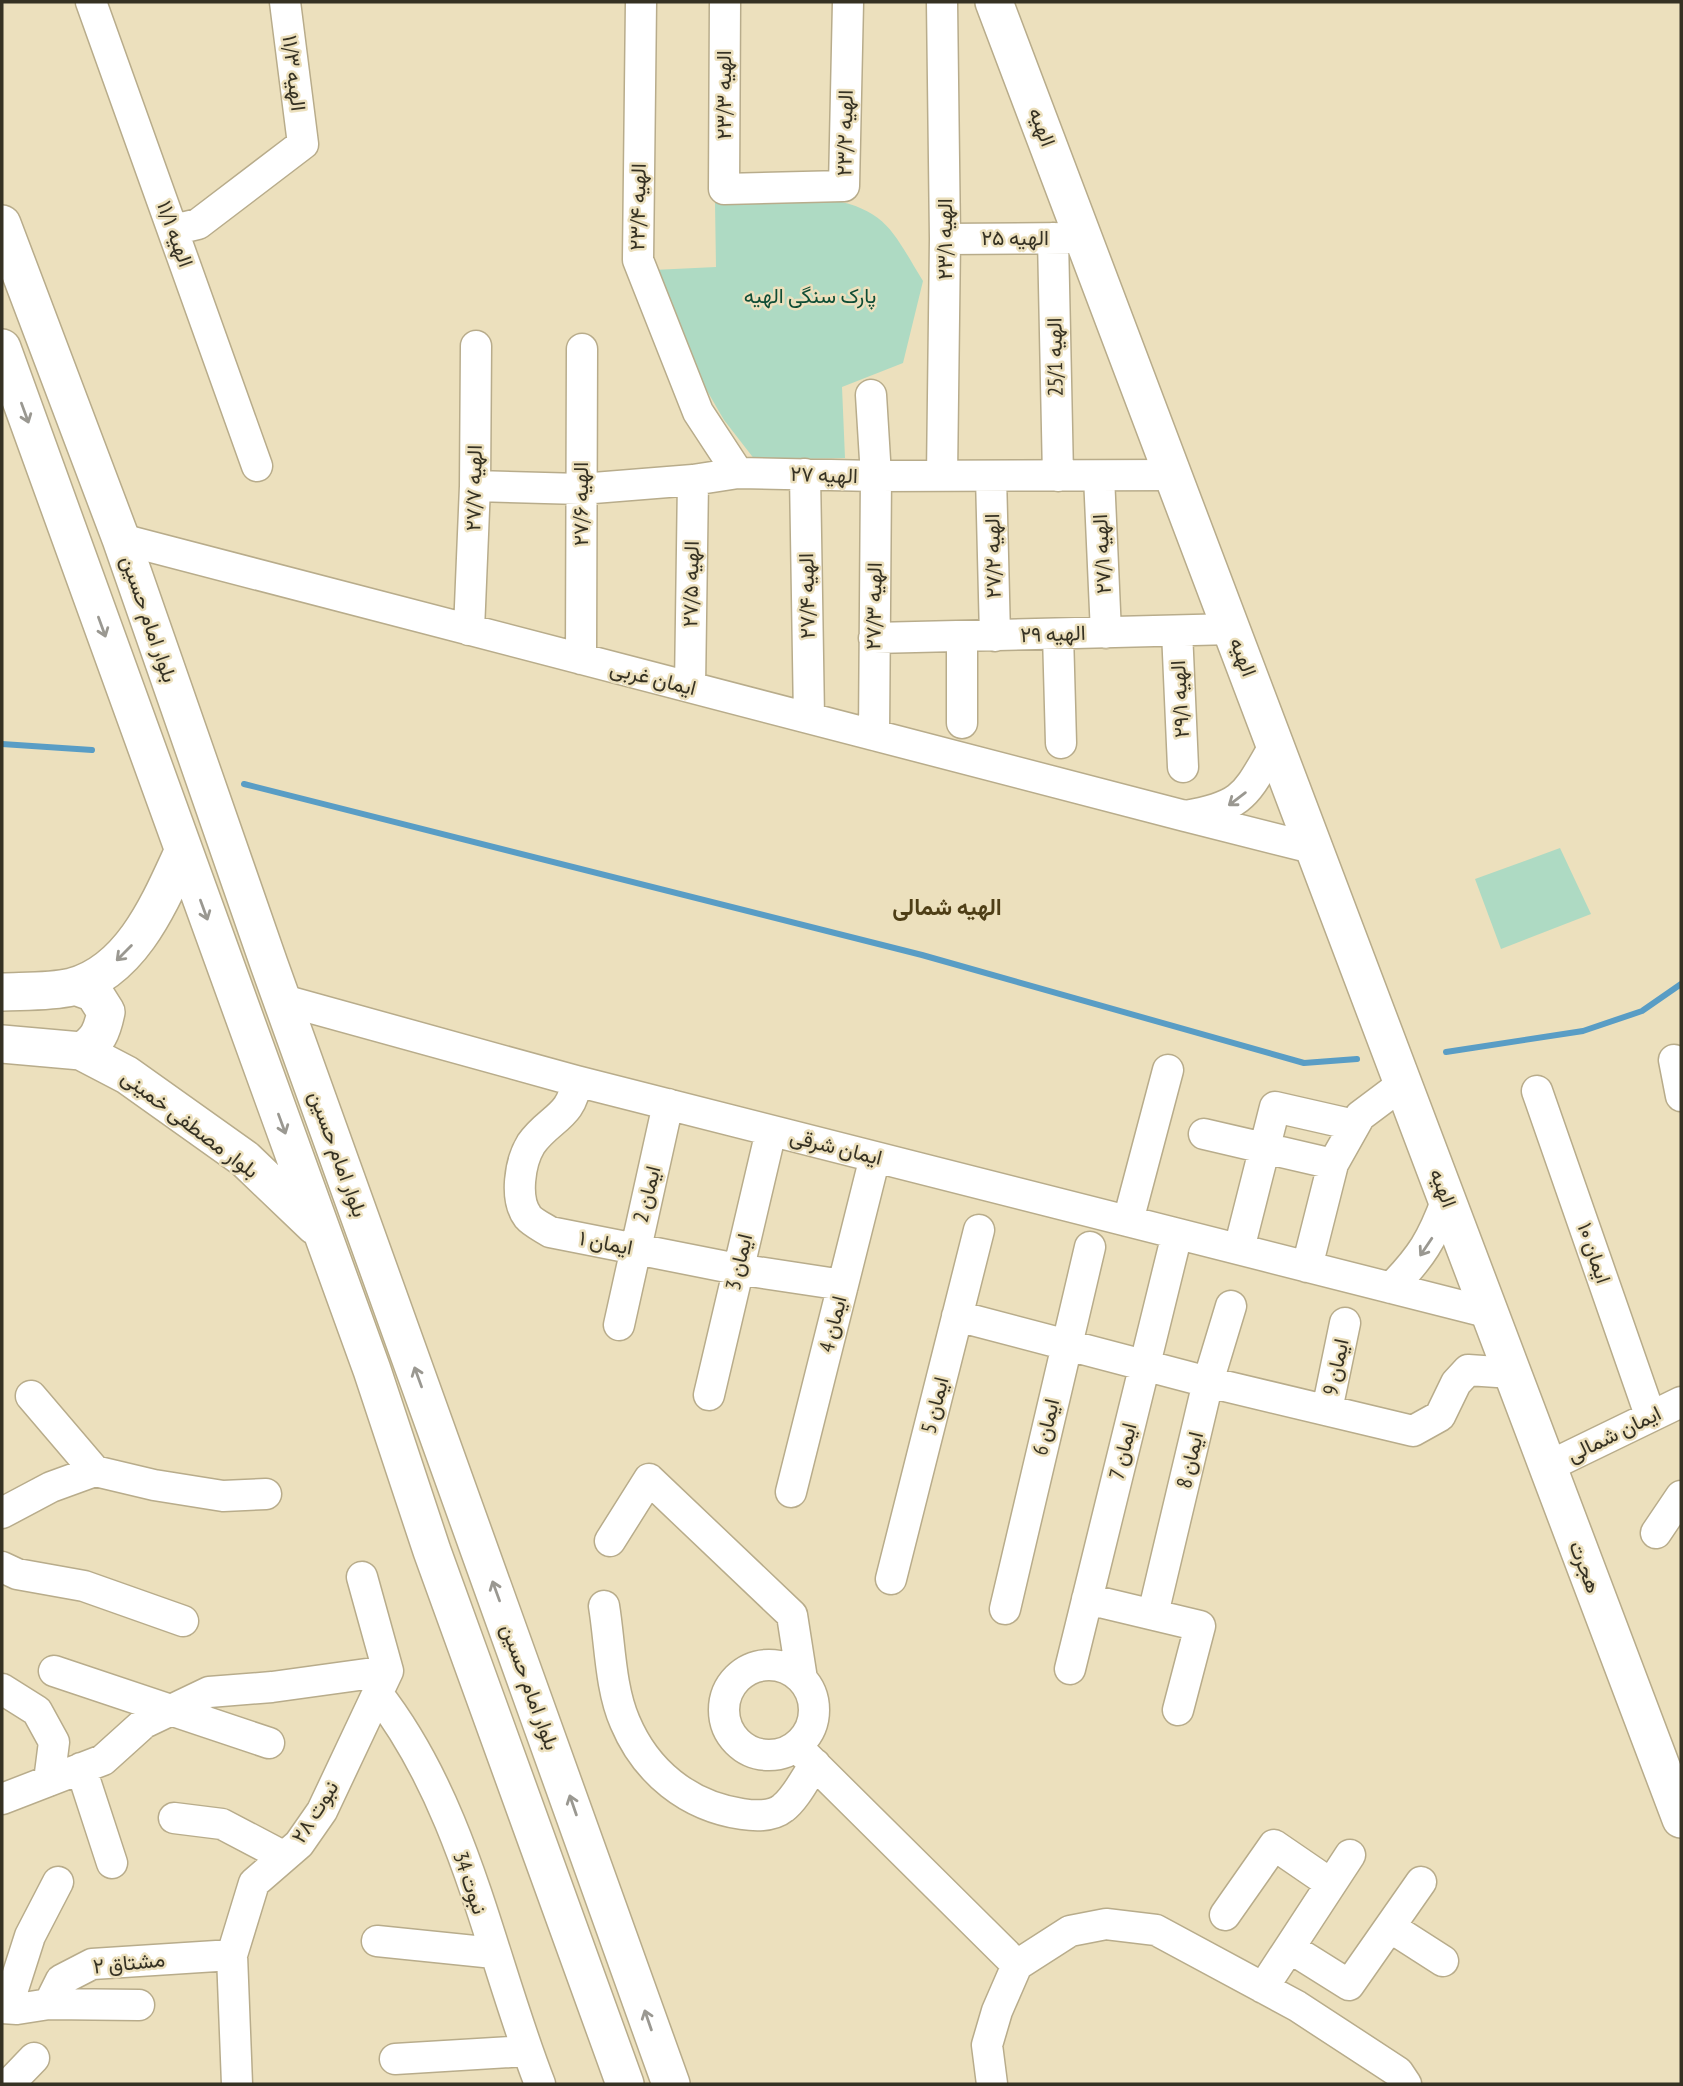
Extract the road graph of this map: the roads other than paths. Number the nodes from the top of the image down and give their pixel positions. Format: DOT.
graph roads {
  1 [pos="91,2"];
  2 [pos="285,2"];
  3 [pos="641,2"];
  4 [pos="725,2"];
  5 [pos="848,2"];
  6 [pos="942,2"];
  7 [pos="994,2"];
  8 [pos="724,189"];
  9 [pos="2,224"];
  10 [pos="173,230"];
  11 [pos="1068,238"];
  12 [pos="945,239"];
  13 [pos="475,346"];
  14 [pos="582,349"];
  15 [pos="4,360"];
  16 [pos="872,395"];
  17 [pos="257,466"];
  18 [pos="738,472"];
  19 [pos="805,474"];
  20 [pos="942,475"];
  21 [pos="1174,475"];
  22 [pos="991,476"];
  23 [pos="1058,476"];
  24 [pos="1099,476"];
  25 [pos="876,477"];
  26 [pos="693,480"];
  27 [pos="475,486"];
  28 [pos="581,489"];
  29 [pos="121,539"];
  30 [pos="1233,629"];
  31 [pos="468,630"];
  32 [pos="1177,631"];
  33 [pos="1106,633"];
  34 [pos="1058,634"];
  35 [pos="962,636"];
  36 [pos="995,636"];
  37 [pos="874,638"];
  38 [pos="581,659"];
  39 [pos="690,687"];
  40 [pos="809,718"];
  41 [pos="962,723"];
  42 [pos="874,735"];
  43 [pos="1061,743"];
  44 [pos="1276,743"];
  45 [pos="1183,767"];
  46 [pos="1185,816"];
  47 [pos="1316,849"];
  48 [pos="183,852"];
  49 [pos="75,986"];
  50 [pos="2,992"];
  51 [pos="283,1000"];
  52 [pos="2,1044"];
  53 [pos="80,1051"];
  54 [pos="1674,1060"];
  55 [pos="1168,1070"];
  56 [pos="576,1081"];
  57 [pos="1404,1083"];
  58 [pos="1537,1091"];
  59 [pos="1681,1096"];
  60 [pos="668,1104"];
  61 [pos="1354,1125"];
  62 [pos="771,1130"];
  63 [pos="1204,1134"];
  64 [pos="1264,1150"];
  65 [pos="875,1157"];
  66 [pos="1333,1164"];
  67 [pos="1447,1199"];
  68 [pos="1128,1221"];
  69 [pos="979,1230"];
  70 [pos="321,1231"];
  71 [pos="1177,1234"];
  72 [pos="1090,1247"];
  73 [pos="634,1248"];
  74 [pos="1239,1249"];
  75 [pos="1307,1267"];
  76 [pos="737,1269"];
  77 [pos="843,1285"];
  78 [pos="1391,1288"];
  79 [pos="1231,1306"];
  80 [pos="1490,1313"];
  81 [pos="957,1316"];
  82 [pos="1345,1323"];
  83 [pos="619,1325"];
  84 [pos="1065,1345"];
  85 [pos="1144,1366"];
  86 [pos="1512,1373"];
  87 [pos="1208,1382"];
  88 [pos="709,1395"];
  89 [pos="31,1396"];
  90 [pos="1681,1402"];
  91 [pos="1327,1410"];
  92 [pos="1650,1415"];
  93 [pos="1547,1467"];
  94 [pos="95,1471"];
  95 [pos="792,1492"];
  96 [pos="266,1494"];
  97 [pos="1681,1496"];
  98 [pos="2,1513"];
  99 [pos="1656,1532"];
  100 [pos="610,1541"];
  101 [pos="2,1567"];
  102 [pos="362,1577"];
  103 [pos="891,1579"];
  104 [pos="1087,1599"];
  105 [pos="604,1606"];
  106 [pos="1005,1609"];
  107 [pos="1153,1615"];
  108 [pos="183,1621"];
  109 [pos="1070,1668"];
  110 [pos="54,1671"];
  111 [pos="802,1679"];
  112 [pos="383,1682"];
  113 [pos="2,1689"];
  114 [pos="1178,1710"];
  115 [pos="168,1712"];
  116 [pos="269,1744"];
  117 [pos="806,1755"];
  118 [pos="81,1768"];
  119 [pos="49,1781"];
  120 [pos="2,1795"];
  121 [pos="174,1818"];
  122 [pos="1681,1819"];
  123 [pos="1350,1855"];
  124 [pos="284,1856"];
  125 [pos="112,1863"];
  126 [pos="58,1882"];
  127 [pos="1421,1882"];
  128 [pos="1331,1885"];
  129 [pos="1224,1915"];
  130 [pos="1390,1927"];
  131 [pos="377,1941"];
  132 [pos="1290,1948"];
  133 [pos="494,1953"];
  134 [pos="232,1955"];
  135 [pos="1443,1962"];
  136 [pos="1017,1965"];
  137 [pos="1263,1988"];
  138 [pos="49,2004"];
  139 [pos="139,2006"];
  140 [pos="4,2008"];
  141 [pos="527,2051"];
  142 [pos="34,2058"];
  143 [pos="395,2059"];
  144 [pos="9,2084"];
  145 [pos="237,2084"];
  146 [pos="540,2084"];
  147 [pos="625,2084"];
  148 [pos="671,2084"];
  149 [pos="992,2084"];
  150 [pos="1406,2084"];
  1 -- 10 [label="street, الهیه ۱۱/۱"];
  2 -- 10 [label="street, الهیه ۱۱/۳"];
  3 -- 18 [label="street, الهیه ۲۳/۴"];
  4 -- 8 [label="street, الهیه ۲۳/۳"];
  5 -- 8 [label="street, الهیه ۲۳/۲"];
  6 -- 12 [label="street, الهیه ۲۳/۱"];
  7 -- 11 [label="main road, الهیه"];
  9 -- 29 [label="main road, بلوار امام حسین"];
  10 -- 17 [label="street, الهیه ۱۱/۱"];
  11 -- 12 [label="street, الهیه ۲۵"];
  11 -- 21 [label="main road, الهیه"];
  11 -- 23 [label="street, الهیه 25/1"];
  12 -- 20 [label="street, الهیه ۲۳/۱"];
  13 -- 27 [label="street, الهیه ۲۷/۷"];
  14 -- 28 [label="street, الهیه ۲۷/۶"];
  15 -- 48 [label="main road, بلوار امام حسین, one-way"];
  16 -- 25 [label="street, الهیه ۲۷/۳"];
  18 -- 19 [label="street, الهیه ۲۷"];
  18 -- 26 [label="street, الهیه ۲۷"];
  19 -- 25 [label="street, الهیه ۲۷"];
  19 -- 40 [label="street, الهیه ۲۷/۴"];
  20 -- 22 [label="street, الهیه ۲۷"];
  20 -- 25 [label="street, الهیه ۲۷"];
  21 -- 24 [label="street, الهیه ۲۷"];
  21 -- 30 [label="main road, الهیه"];
  22 -- 23 [label="street, الهیه ۲۷"];
  22 -- 36 [label="street, الهیه ۲۷/۲"];
  23 -- 24 [label="street, الهیه ۲۷"];
  24 -- 33 [label="street, الهیه ۲۷/۱"];
  25 -- 37 [label="street, الهیه ۲۷/۳"];
  26 -- 28 [label="street, الهیه ۲۷"];
  26 -- 39 [label="street, الهیه ۲۷/۵"];
  27 -- 28 [label="street, الهیه ۲۷"];
  27 -- 31 [label="street, الهیه ۲۷/۷"];
  28 -- 38 [label="street, الهیه ۲۷/۶"];
  29 -- 31 [label="street, ایمان غربی"];
  29 -- 51 [label="main road, بلوار امام حسین"];
  30 -- 32 [label="street, الهیه ۲۹"];
  30 -- 44 [label="main road, الهیه"];
  31 -- 38 [label="street, ایمان غربی"];
  32 -- 33 [label="street, الهیه ۲۹"];
  32 -- 45 [label="street, الهیه ۲۹/۱"];
  33 -- 34 [label="street, الهیه ۲۹"];
  34 -- 36 [label="street, الهیه ۲۹"];
  34 -- 43 [label="street"];
  35 -- 36 [label="street, الهیه ۲۹"];
  35 -- 37 [label="street, الهیه ۲۹"];
  35 -- 41 [label="street"];
  37 -- 42 [label="street, الهیه ۲۷/۳"];
  38 -- 39 [label="street, ایمان غربی"];
  39 -- 40 [label="street, ایمان غربی"];
  40 -- 42 [label="street, ایمان غربی"];
  42 -- 46 [label="street, ایمان غربی"];
  44 -- 46 [label="street, one-way"];
  44 -- 47 [label="main road, الهیه"];
  46 -- 47 [label="street, ایمان غربی"];
  47 -- 57 [label="main road, الهیه"];
  48 -- 49 [label="main road, one-way"];
  48 -- 70 [label="main road, بلوار امام حسین, one-way"];
  49 -- 50 [label="main road"];
  49 -- 53 [label="main road"];
  51 -- 56 [label="street, ایمان شرقی"];
  148 -- 51 [label="main road, بلوار امام حسین, one-way"];
  52 -- 53 [label="main road, بلوار مصطفی خمینی"];
  53 -- 70 [label="main road, بلوار مصطفی خمینی"];
  54 -- 59 [label="street"];
  55 -- 68 [label="street"];
  56 -- 60 [label="street, ایمان شرقی"];
  56 -- 73 [label="street, ایمان ۱"];
  57 -- 61 [label="street"];
  57 -- 67 [label="main road, الهیه"];
  58 -- 92 [label="street, ایمان ۱۰"];
  60 -- 62 [label="street, ایمان شرقی"];
  60 -- 73 [label="street, ایمان 2"];
  61 -- 64 [label="street"];
  61 -- 66 [label="street"];
  62 -- 65 [label="street, ایمان شرقی"];
  62 -- 76 [label="street, ایمان 3"];
  63 -- 64 [label="street"];
  64 -- 66 [label="street"];
  64 -- 74 [label="street"];
  65 -- 68 [label="street, ایمان شرقی"];
  65 -- 77 [label="street, ایمان 4"];
  66 -- 75 [label="street"];
  67 -- 78 [label="street, one-way"];
  67 -- 80 [label="main road, الهیه"];
  68 -- 71 [label="street, ایمان شرقی"];
  69 -- 81 [label="street, ایمان 5"];
  70 -- 147 [label="main road, بلوار امام حسین"];
  71 -- 74 [label="street, ایمان شرقی"];
  71 -- 85 [label="street, ایمان 7"];
  72 -- 84 [label="street, ایمان 6"];
  73 -- 76 [label="street, ایمان ۱"];
  73 -- 83 [label="street, ایمان 2"];
  74 -- 75 [label="street, ایمان شرقی"];
  75 -- 78 [label="street, ایمان شرقی"];
  76 -- 77 [label="street, ایمان ۱"];
  76 -- 88 [label="street, ایمان 3"];
  77 -- 95 [label="street, ایمان 4"];
  78 -- 80 [label="street, ایمان شرقی"];
  79 -- 87 [label="street, ایمان 8"];
  80 -- 86 [label="main road, هجرت"];
  81 -- 84 [label="street"];
  81 -- 103 [label="street, ایمان 5"];
  82 -- 91 [label="street, ایمان 9"];
  84 -- 85 [label="street"];
  84 -- 106 [label="street, ایمان 6"];
  85 -- 87 [label="street"];
  85 -- 104 [label="street, ایمان 7"];
  86 -- 91 [label="street"];
  86 -- 93 [label="main road, هجرت"];
  87 -- 91 [label="street"];
  87 -- 107 [label="street, ایمان 8"];
  89 -- 94 [label="street"];
  90 -- 92 [label="street, ایمان شمالی"];
  92 -- 93 [label="street, ایمان شمالی"];
  93 -- 122 [label="main road, هجرت"];
  94 -- 96 [label="street"];
  94 -- 98 [label="street"];
  97 -- 99 [label="street"];
  100 -- 111 [label="street"];
  101 -- 108 [label="street"];
  102 -- 112 [label="street"];
  104 -- 107 [label="street"];
  104 -- 109 [label="street, ایمان 7"];
  105 -- 117 [label="street"];
  107 -- 114 [label="street"];
  110 -- 115 [label="street"];
  111 -- 117 [label="street"];
  111 -- 117 [label="street"];
  112 -- 115 [label="street"];
  112 -- 124 [label="street, نبوت ۲۸"];
  112 -- 133 [label="street, نبوت 34"];
  113 -- 119 [label="street"];
  115 -- 116 [label="street"];
  115 -- 118 [label="street"];
  117 -- 136 [label="street"];
  118 -- 119 [label="street"];
  118 -- 125 [label="street"];
  119 -- 120 [label="street"];
  121 -- 124 [label="street"];
  123 -- 128 [label="street"];
  124 -- 134 [label="street, نبوت ۲۸"];
  126 -- 140 [label="street"];
  127 -- 130 [label="street"];
  128 -- 129 [label="street"];
  128 -- 132 [label="street"];
  130 -- 132 [label="street"];
  130 -- 135 [label="street"];
  131 -- 133 [label="street"];
  132 -- 137 [label="street"];
  133 -- 141 [label="street, نبوت 34"];
  134 -- 138 [label="street, مشتاق ۲"];
  134 -- 145 [label="street, نبوت ۲۸"];
  136 -- 137 [label="street"];
  136 -- 149 [label="street"];
  137 -- 150 [label="street"];
  138 -- 139 [label="street"];
  138 -- 140 [label="street"];
  141 -- 143 [label="street"];
  141 -- 146 [label="street, نبوت 34"];
  142 -- 144 [label="street"];
}
